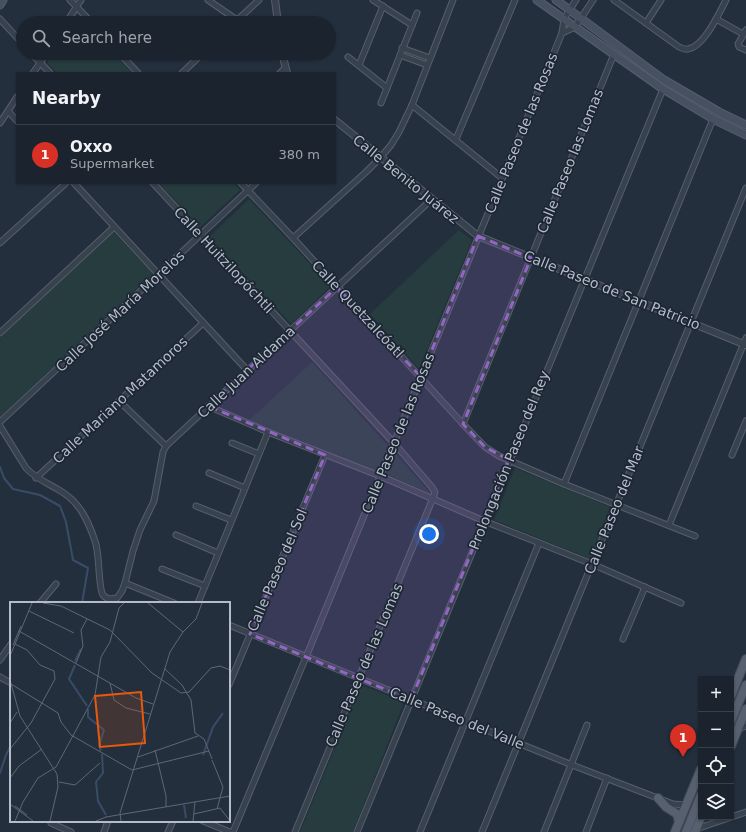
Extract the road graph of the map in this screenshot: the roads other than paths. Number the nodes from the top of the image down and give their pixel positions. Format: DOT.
graph roads {
  1 [pos="3,0"];
  2 [pos="70,0"];
  3 [pos="82,0"];
  4 [pos="208,0"];
  5 [pos="259,0"];
  6 [pos="275,0"];
  7 [pos="373,0"];
  8 [pos="453,0"];
  9 [pos="515,0"];
  10 [pos="538,0"];
  11 [pos="556,0"];
  12 [pos="576,0"];
  13 [pos="593,0"];
  14 [pos="614,0"];
  15 [pos="661,0"];
  16 [pos="726,0"];
  17 [pos="0,5"];
  18 [pos="383,6"];
  19 [pos="77,7"];
  20 [pos="570,10"];
  21 [pos="417,13"];
  22 [pos="71,16"];
  23 [pos="85,16"];
  24 [pos="228,16"];
  25 [pos="242,16"];
  26 [pos="277,16"];
  27 [pos="581,18"];
  28 [pos="0,19"];
  29 [pos="564,19"];
  30 [pos="716,19"];
  31 [pos="646,23"];
  32 [pos="412,25"];
  33 [pos="575,27"];
  34 [pos="745,32"];
  35 [pos="562,33"];
  36 [pos="16,36"];
  37 [pos="402,48"];
  38 [pos="746,50"];
  39 [pos="614,54"];
  40 [pos="400,55"];
  41 [pos="348,57"];
  42 [pos="430,58"];
  43 [pos="37,60"];
  44 [pos="42,60"];
  45 [pos="126,60"];
  46 [pos="196,60"];
  47 [pos="284,60"];
  48 [pos="40,63"];
  49 [pos="359,65"];
  50 [pos="427,65"];
  51 [pos="286,70"];
  52 [pos="34,72"];
  53 [pos="49,72"];
  54 [pos="137,72"];
  55 [pos="183,72"];
  56 [pos="387,88"];
  57 [pos="663,89"];
  58 [pos="16,99"];
  59 [pos="381,103"];
  60 [pos="412,105"];
  61 [pos="8,111"];
  62 [pos="713,119"];
  63 [pos="16,120"];
  64 [pos="336,121"];
  65 [pos="0,123"];
  66 [pos="746,125"];
  67 [pos="746,135"];
  68 [pos="456,139"];
  69 [pos="381,157"];
  70 [pos="502,178"];
  71 [pos="65,184"];
  72 [pos="75,184"];
  73 [pos="154,184"];
  74 [pos="242,184"];
  75 [pos="255,184"];
  76 [pos="746,188"];
  77 [pos="248,191"];
  78 [pos="432,199"];
  79 [pos="114,227"];
  80 [pos="201,235"];
  81 [pos="478,236"];
  82 [pos="293,238"];
  83 [pos="0,243"];
  84 [pos="531,258"];
  85 [pos="159,274"];
  86 [pos="585,280"];
  87 [pos="337,287"];
  88 [pos="638,301"];
  89 [pos="203,322"];
  90 [pos="691,322"];
  91 [pos="290,331"];
  92 [pos="0,333"];
  93 [pos="745,342"];
  94 [pos="247,370"];
  95 [pos="421,377"];
  96 [pos="120,401"];
  97 [pos="208,406"];
  98 [pos="746,421"];
  99 [pos="0,422"];
  100 [pos="463,424"];
  101 [pos="0,426"];
  102 [pos="268,432"];
  103 [pos="743,435"];
  104 [pos="232,443"];
  105 [pos="394,443"];
  106 [pos="166,446"];
  107 [pos="259,454"];
  108 [pos="325,455"];
  109 [pos="732,455"];
  110 [pos="509,460"];
  111 [pos="209,473"];
  112 [pos="380,476"];
  113 [pos="36,478"];
  114 [pos="564,484"];
  115 [pos="245,488"];
  116 [pos="433,498"];
  117 [pos="616,505"];
  118 [pos="196,506"];
  119 [pos="232,520"];
  120 [pos="484,521"];
  121 [pos="669,525"];
  122 [pos="176,535"];
  123 [pos="695,536"];
  124 [pos="539,543"];
  125 [pos="218,553"];
  126 [pos="592,564"];
  127 [pos="162,569"];
  128 [pos="125,583"];
  129 [pos="56,584"];
  130 [pos="205,586"];
  131 [pos="645,587"];
  132 [pos="41,602"];
  133 [pos="172,602"];
  134 [pos="198,602"];
  135 [pos="681,603"];
  136 [pos="230,625"];
  137 [pos="250,634"];
  138 [pos="623,639"];
  139 [pos="10,645"];
  140 [pos="306,657"];
  141 [pos="0,660"];
  142 [pos="746,660"];
  143 [pos="0,677"];
  144 [pos="358,678"];
  145 [pos="9,682"];
  146 [pos="230,683"];
  147 [pos="746,685"];
  148 [pos="734,689"];
  149 [pos="411,700"];
  150 [pos="746,709"];
  151 [pos="734,714"];
  152 [pos="465,722"];
  153 [pos="587,725"];
  154 [pos="738,729"];
  155 [pos="734,739"];
  156 [pos="518,743"];
  157 [pos="572,765"];
  158 [pos="698,776"];
  159 [pos="606,778"];
  160 [pos="698,797"];
  161 [pos="658,798"];
  162 [pos="698,804"];
  163 [pos="686,805"];
  164 [pos="746,812"];
  165 [pos="699,820"];
  166 [pos="108,822"];
  167 [pos="173,822"];
  168 [pos="206,822"];
  169 [pos="679,822"];
  170 [pos="51,823"];
  171 [pos="691,831"];
  172 [pos="71,832"];
  173 [pos="104,832"];
  174 [pos="168,832"];
  175 [pos="232,832"];
  176 [pos="295,832"];
  177 [pos="357,832"];
  178 [pos="420,832"];
  179 [pos="482,832"];
  180 [pos="544,832"];
  181 [pos="586,832"];
  182 [pos="675,832"];
  1 -- 17 [label="main road"];
  2 -- 19 [label="street"];
  3 -- 19 [label="street"];
  4 -- 24 [label="street"];
  5 -- 25 [label="street"];
  6 -- 26 [label="street"];
  7 -- 18 [label="street"];
  8 -- 42 [label="street"];
  9 -- 68 [label="street"];
  10 -- 29 [label="main road"];
  11 -- 20 [label="main road"];
  12 -- 20 [label="street, Calle Paseo de las Rosas"];
  13 -- 27 [label="street"];
  14 -- 31 [label="street"];
  15 -- 31 [label="street"];
  16 -- 30 [label="street"];
  18 -- 32 [label="street"];
  18 -- 49 [label="street"];
  19 -- 22 [label="street"];
  19 -- 23 [label="street"];
  20 -- 27 [label="main road"];
  20 -- 29 [label="street, Calle Paseo de las Rosas"];
  21 -- 32 [label="street"];
  27 -- 33 [label="street"];
  27 -- 66 [label="main road"];
  28 -- 36 [label="street"];
  29 -- 33 [label="main road"];
  29 -- 35 [label="street, Calle Paseo de las Rosas"];
  30 -- 31 [label="street"];
  30 -- 34 [label="street"];
  32 -- 37 [label="street"];
  33 -- 35 [label="street"];
  33 -- 39 [label="main road"];
  34 -- 38 [label="street"];
  35 -- 70 [label="street, Calle Paseo de las Rosas"];
  37 -- 40 [label="street"];
  37 -- 42 [label="street"];
  39 -- 57 [label="main road"];
  39 -- 84 [label="street, Calle Paseo las Lomas"];
  40 -- 50 [label="street"];
  40 -- 56 [label="street"];
  41 -- 49 [label="street"];
  42 -- 50 [label="street"];
  43 -- 48 [label="street"];
  44 -- 48 [label="street"];
  45 -- 54 [label="street"];
  46 -- 55 [label="street"];
  47 -- 51 [label="street"];
  48 -- 52 [label="street"];
  48 -- 53 [label="street"];
  49 -- 56 [label="street"];
  50 -- 60 [label="street"];
  56 -- 59 [label="street"];
  57 -- 62 [label="main road"];
  57 -- 86 [label="street, Prolongación Paseo del Rey"];
  58 -- 61 [label="street"];
  60 -- 68 [label="street"];
  60 -- 69 [label="street"];
  61 -- 63 [label="street"];
  61 -- 65 [label="street"];
  62 -- 67 [label="main road"];
  62 -- 88 [label="street"];
  64 -- 69 [label="street, Calle Benito Juárez"];
  68 -- 70 [label="street"];
  69 -- 78 [label="street, Calle Benito Juárez"];
  69 -- 82 [label="street"];
  70 -- 81 [label="street, Calle Paseo de las Rosas"];
  71 -- 83 [label="street"];
  72 -- 79 [label="street"];
  73 -- 80 [label="street, Calle Huitzilopóchtli"];
  74 -- 77 [label="street, Calle Quetzalcóatl"];
  75 -- 77 [label="street, Calle José María Morelos"];
  76 -- 90 [label="street, Calle Paseo del Mar"];
  77 -- 80 [label="street, Calle José María Morelos"];
  77 -- 82 [label="street, Calle Quetzalcóatl"];
  78 -- 81 [label="street, Calle Benito Juárez"];
  78 -- 87 [label="street, Calle Juan Aldama"];
  79 -- 85 [label="street"];
  79 -- 92 [label="street"];
  80 -- 85 [label="street, Calle José María Morelos"];
  80 -- 91 [label="street, Calle Huitzilopóchtli"];
  81 -- 84 [label="street, Calle Paseo de San Patricio"];
  81 -- 95 [label="street, Calle Paseo de las Rosas"];
  82 -- 87 [label="street, Calle Quetzalcóatl"];
  84 -- 86 [label="street, Calle Paseo de San Patricio"];
  84 -- 100 [label="street, Calle Paseo las Lomas"];
  85 -- 89 [label="street"];
  85 -- 99 [label="street, Calle José María Morelos"];
  86 -- 88 [label="street, Calle Paseo de San Patricio"];
  86 -- 110 [label="street, Prolongación Paseo del Rey"];
  87 -- 91 [label="street, Calle Juan Aldama"];
  87 -- 95 [label="street, Calle Quetzalcóatl"];
  88 -- 90 [label="street, Calle Paseo de San Patricio"];
  88 -- 114 [label="street"];
  89 -- 94 [label="street"];
  89 -- 96 [label="street, Calle Mariano Matamoros"];
  90 -- 93 [label="street, Calle Paseo de San Patricio"];
  90 -- 117 [label="street, Calle Paseo del Mar"];
  91 -- 94 [label="street, Calle Juan Aldama"];
  91 -- 105 [label="street, Calle Huitzilopóchtli"];
  93 -- 121 [label="street"];
  94 -- 97 [label="street, Calle Juan Aldama"];
  95 -- 100 [label="street, Calle Quetzalcóatl"];
  95 -- 105 [label="street, Calle Paseo de las Rosas"];
  96 -- 106 [label="street"];
  96 -- 113 [label="street, Calle Mariano Matamoros"];
  97 -- 102 [label="street"];
  97 -- 106 [label="street, Calle Juan Aldama"];
  98 -- 103 [label="street"];
  100 -- 110 [label="street, Calle Quetzalcóatl"];
  101 -- 113 [label="street"];
  102 -- 107 [label="street"];
  102 -- 108 [label="street"];
  103 -- 109 [label="street"];
  104 -- 107 [label="street"];
  105 -- 112 [label="street, Calle Paseo de las Rosas"];
  105 -- 116 [label="street, Calle Huitzilopóchtli"];
  106 -- 128 [label="street"];
  107 -- 115 [label="street"];
  108 -- 112 [label="street"];
  108 -- 137 [label="street, Calle Paseo del Sol"];
  110 -- 114 [label="street, Calle Quetzalcóatl"];
  110 -- 120 [label="street, Prolongación Paseo del Rey"];
  111 -- 115 [label="street"];
  112 -- 116 [label="street"];
  112 -- 140 [label="street, Calle Paseo de las Rosas"];
  113 -- 128 [label="street"];
  114 -- 117 [label="street, Calle Quetzalcóatl"];
  115 -- 119 [label="street"];
  116 -- 120 [label="street"];
  116 -- 144 [label="street, Calle Paseo de las Lomas"];
  117 -- 121 [label="street, Calle Quetzalcóatl"];
  117 -- 126 [label="street, Calle Paseo del Mar"];
  118 -- 119 [label="street"];
  119 -- 125 [label="street"];
  120 -- 124 [label="street"];
  120 -- 149 [label="street, Prolongación Paseo del Rey"];
  121 -- 123 [label="street, Calle Quetzalcóatl"];
  122 -- 125 [label="street"];
  124 -- 126 [label="street"];
  124 -- 152 [label="street"];
  125 -- 130 [label="street"];
  126 -- 131 [label="street"];
  126 -- 156 [label="street, Calle Paseo del Mar"];
  127 -- 130 [label="street"];
  128 -- 133 [label="street"];
  129 -- 132 [label="street"];
  130 -- 134 [label="street"];
  131 -- 135 [label="street"];
  131 -- 138 [label="street"];
  136 -- 137 [label="street, Calle Paseo del Valle"];
  137 -- 140 [label="street, Calle Paseo del Valle"];
  137 -- 146 [label="street, Calle Paseo del Sol"];
  139 -- 141 [label="street"];
  140 -- 144 [label="street, Calle Paseo del Valle"];
  140 -- 175 [label="street, Calle Paseo de las Rosas"];
  142 -- 148 [label="main road"];
  143 -- 145 [label="street"];
  144 -- 149 [label="street, Calle Paseo del Valle"];
  144 -- 176 [label="street, Calle Paseo de las Lomas"];
  147 -- 151 [label="main road"];
  149 -- 152 [label="street, Calle Paseo del Valle"];
  149 -- 177 [label="street, Prolongación Paseo del Rey"];
  150 -- 154 [label="main road"];
  152 -- 156 [label="street, Calle Paseo del Valle"];
  152 -- 178 [label="street"];
  153 -- 157 [label="street"];
  154 -- 155 [label="main road"];
  156 -- 157 [label="street, Calle Paseo del Valle"];
  156 -- 179 [label="street, Calle Paseo del Mar"];
  157 -- 159 [label="street, Calle Paseo del Valle"];
  157 -- 180 [label="street"];
  158 -- 163 [label="main road"];
  159 -- 161 [label="street, Calle Paseo del Valle"];
  159 -- 181 [label="street"];
  160 -- 163 [label="main road"];
  161 -- 163 [label="street, Calle Paseo del Valle"];
  161 -- 169 [label="main road"];
  162 -- 171 [label="main road"];
  163 -- 169 [label="main road"];
  164 -- 171 [label="street"];
  165 -- 171 [label="main road"];
  166 -- 173 [label="street"];
  167 -- 174 [label="street"];
  168 -- 175 [label="street"];
  169 -- 182 [label="main road"];
  170 -- 172 [label="street"];
}
